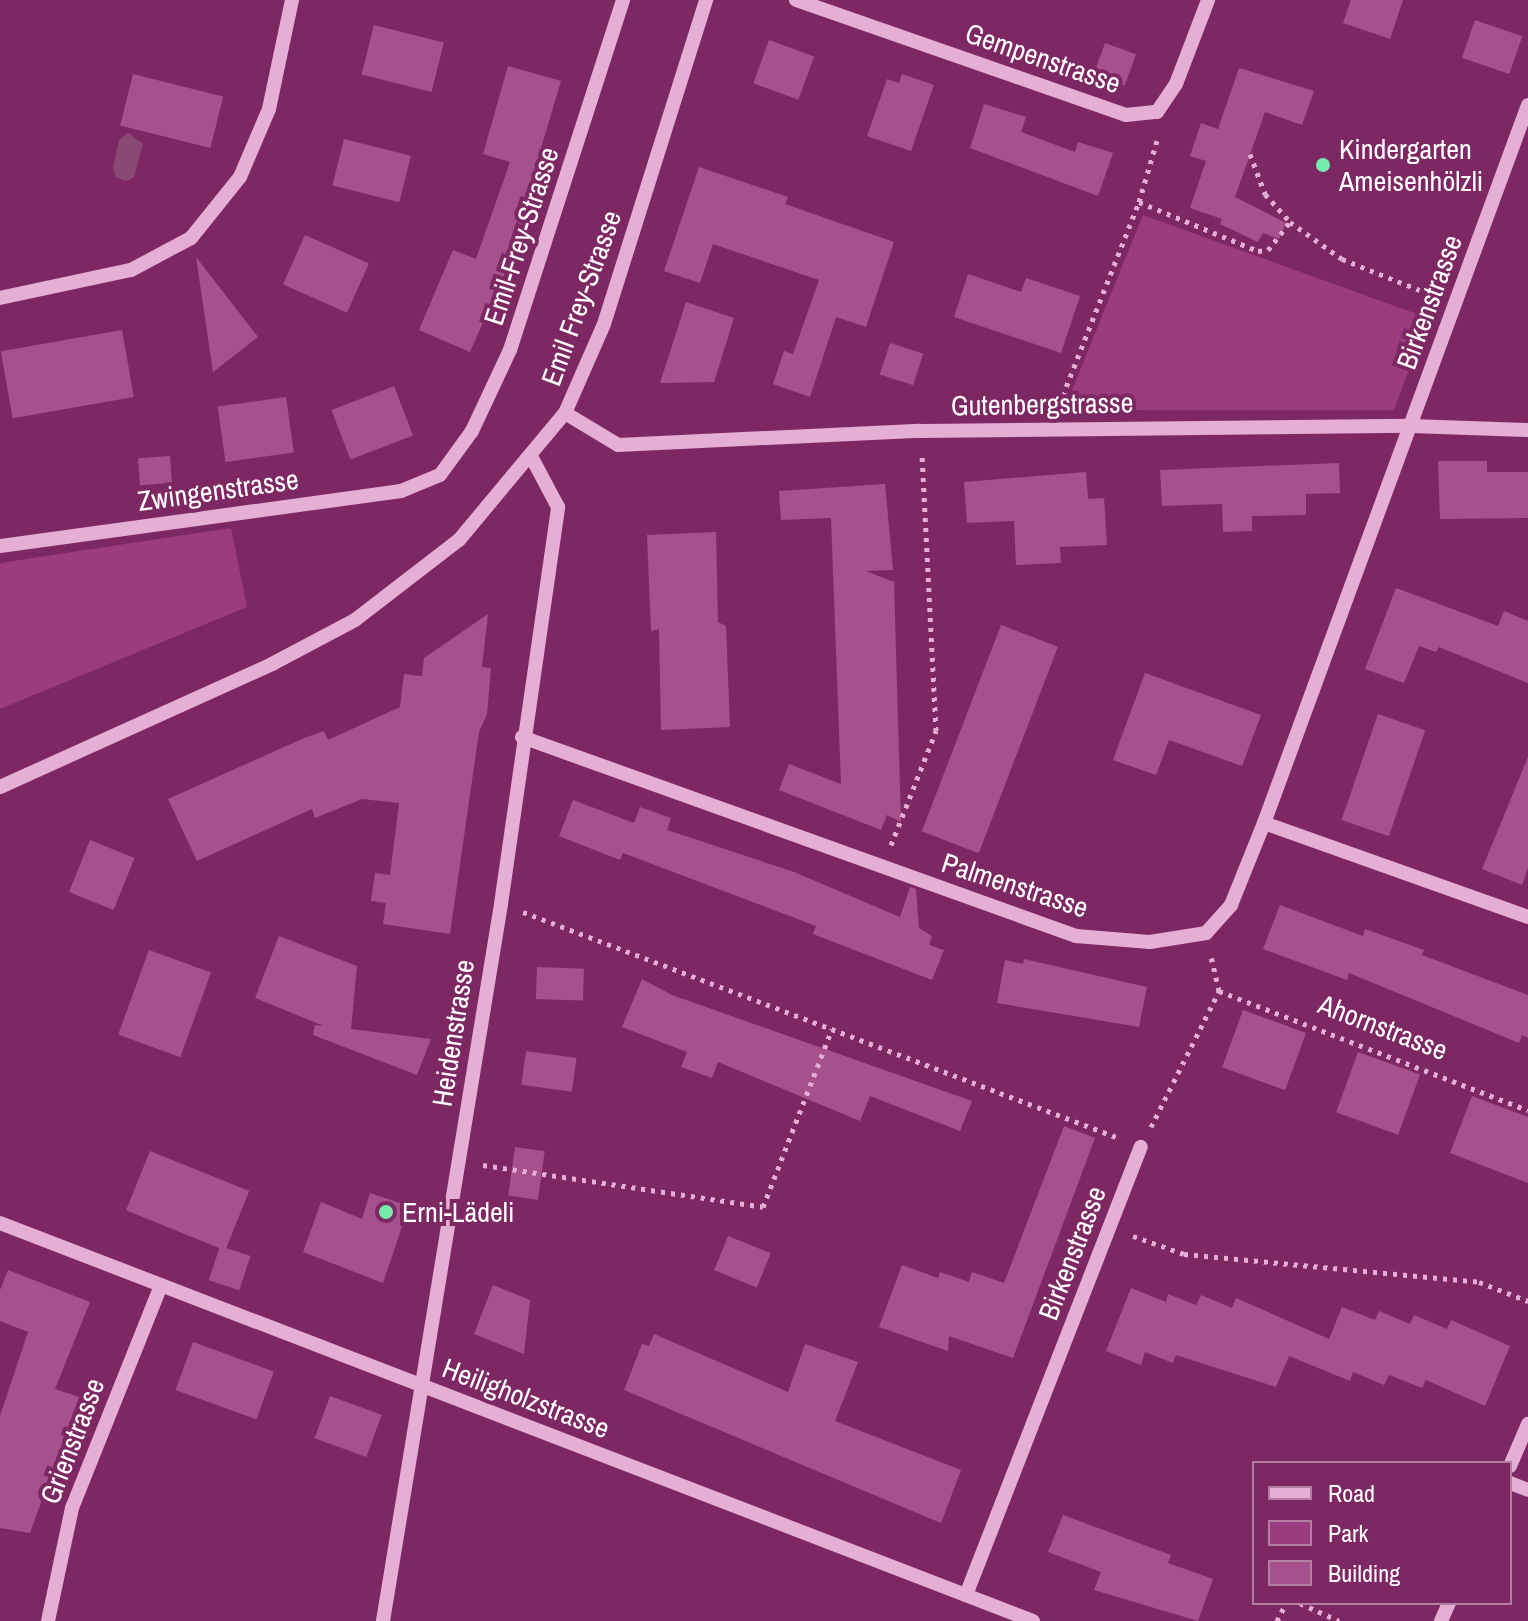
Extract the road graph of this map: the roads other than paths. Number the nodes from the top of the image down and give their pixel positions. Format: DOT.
graph roads {
  1 [pos="292,0"];
  2 [pos="623,0"];
  3 [pos="706,0"];
  4 [pos="796,0"];
  5 [pos="1208,0"];
  6 [pos="1528,105"];
  7 [pos="0,298"];
  8 [pos="565,413"];
  9 [pos="1411,426"];
  10 [pos="1528,430"];
  11 [pos="532,458"];
  12 [pos="440,475"];
  13 [pos="0,546"];
  14 [pos="522,737"];
  15 [pos="0,787"];
  16 [pos="1264,823"];
  17 [pos="1528,917"];
  18 [pos="1141,1147"];
  19 [pos="0,1223"];
  20 [pos="161,1285"];
  21 [pos="421,1385"];
  22 [pos="1528,1424"];
  23 [pos="1512,1461"];
  24 [pos="966,1595"];
  25 [pos="48,1621"];
  26 [pos="383,1621"];
  27 [pos="1033,1621"];
  1 -- 7 [label="street"];
  2 -- 12 [label="street, Emil-Frey-Strasse"];
  3 -- 8 [label="street, Emil Frey-Strasse"];
  4 -- 5 [label="street, Gempenstrasse"];
  6 -- 9 [label="street, Birkenstrasse"];
  8 -- 9 [label="street, Gutenbergstrasse"];
  8 -- 11 [label="street, Emil Frey-Strasse"];
  9 -- 10 [label="street, Gutenbergstrasse"];
  9 -- 16 [label="street"];
  11 -- 14 [label="street, Heidenstrasse"];
  11 -- 15 [label="street, Emil Frey-Strasse"];
  12 -- 13 [label="street, Zwingenstrasse"];
  14 -- 16 [label="street, Palmenstrasse"];
  14 -- 21 [label="street, Heidenstrasse"];
  16 -- 17 [label="street"];
  18 -- 24 [label="street, Birkenstrasse"];
  19 -- 20 [label="street, Heiligholzstrasse"];
  20 -- 21 [label="street, Heiligholzstrasse"];
  20 -- 25 [label="street, Grienstrasse"];
  21 -- 24 [label="street, Heiligholzstrasse"];
  21 -- 26 [label="street, Heidenstrasse"];
  22 -- 23 [label="street"];
  24 -- 27 [label="street, Heiligholzstrasse"];
}
